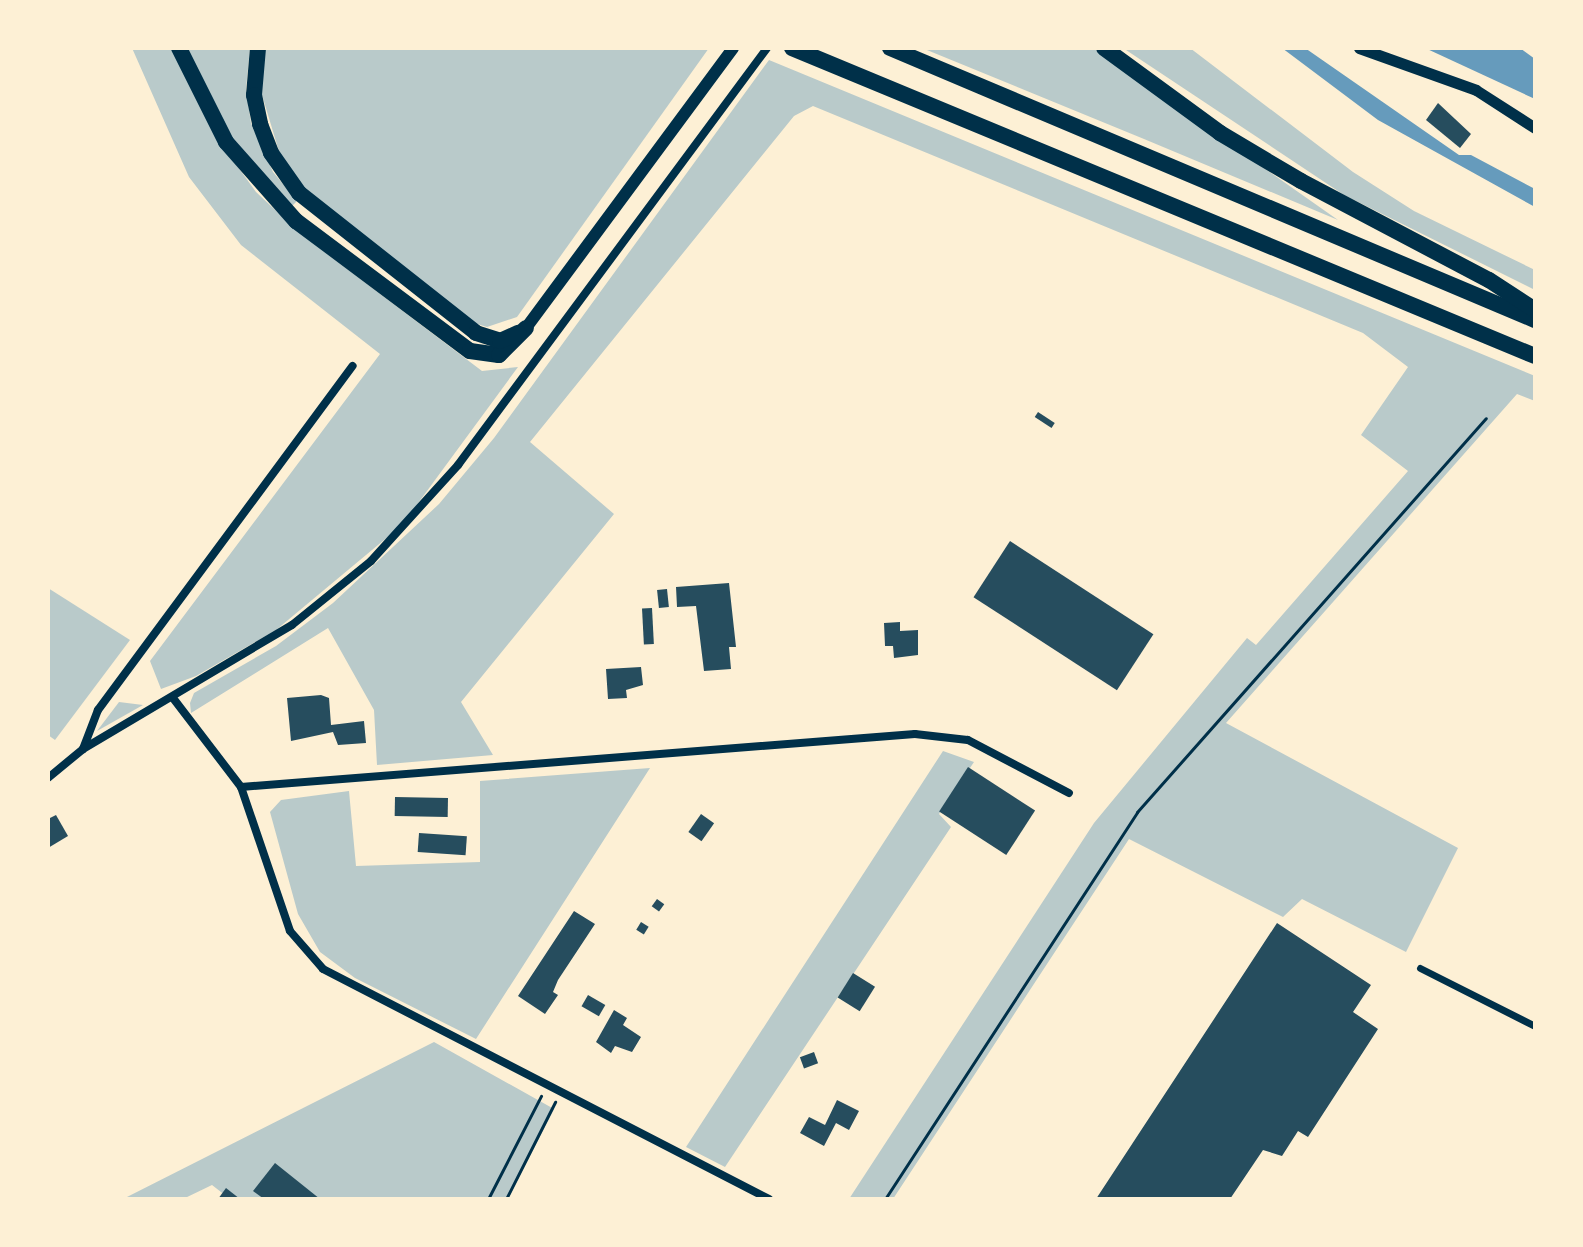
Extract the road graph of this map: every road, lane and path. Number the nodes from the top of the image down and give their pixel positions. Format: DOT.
graph roads {
  1 [pos="179,48"];
  2 [pos="258,48"];
  3 [pos="733,48"];
  4 [pos="767,48"];
  5 [pos="890,48"];
  6 [pos="1104,48"];
  7 [pos="1359,48"];
  8 [pos="793,49"];
  9 [pos="1535,128"];
  10 [pos="1535,310"];
  11 [pos="1535,320"];
  12 [pos="526,328"];
  13 [pos="1535,356"];
  14 [pos="353,366"];
  15 [pos="1486,418"];
  16 [pos="173,698"];
  17 [pos="83,749"];
  18 [pos="48,778"];
  19 [pos="241,787"];
  20 [pos="1069,793"];
  21 [pos="1420,968"];
  22 [pos="1535,1026"];
  23 [pos="546,1086"];
  24 [pos="560,1092"];
  25 [pos="488,1199"];
  26 [pos="506,1199"];
  27 [pos="769,1199"];
  28 [pos="885,1199"];
  1 -- 12 [label="highway"];
  2 -- 12 [label="highway"];
  3 -- 12 [label="main road"];
  4 -- 16 [label="street"];
  5 -- 11 [label="highway"];
  6 -- 10 [label="highway"];
  7 -- 9 [label="street"];
  8 -- 13 [label="highway"];
  14 -- 17 [label="street"];
  15 -- 28 [label="path"];
  16 -- 17 [label="street"];
  16 -- 19 [label="street"];
  17 -- 18 [label="street"];
  19 -- 20 [label="street"];
  19 -- 23 [label="street"];
  21 -- 22 [label="street"];
  23 -- 24 [label="street"];
  23 -- 25 [label="path"];
  24 -- 26 [label="path"];
  24 -- 27 [label="street"];
}
